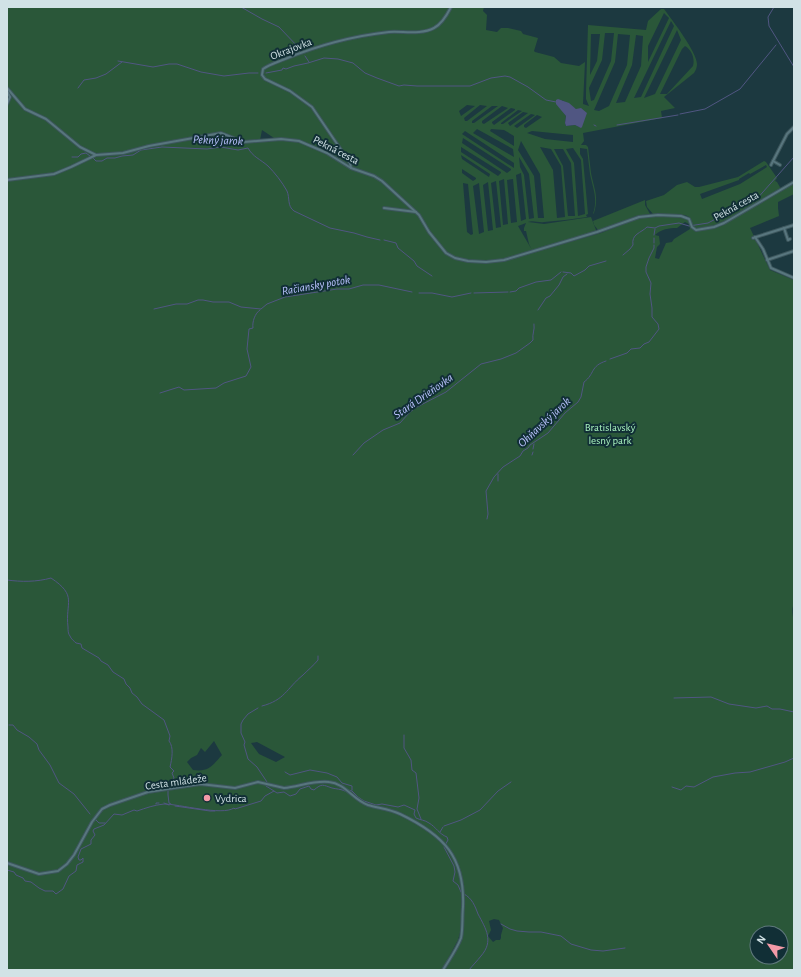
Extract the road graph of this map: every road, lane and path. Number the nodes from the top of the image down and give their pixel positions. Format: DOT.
graph roads {
  1 [pos="451,7"];
  2 [pos="7,89"];
  3 [pos="7,104"];
  4 [pos="794,127"];
  5 [pos="96,155"];
  6 [pos="773,161"];
  7 [pos="771,165"];
  8 [pos="780,165"];
  9 [pos="351,168"];
  10 [pos="7,180"];
  11 [pos="794,182"];
  12 [pos="384,208"];
  13 [pos="417,212"];
  14 [pos="794,225"];
  15 [pos="784,228"];
  16 [pos="790,239"];
  17 [pos="794,251"];
  18 [pos="767,260"];
  19 [pos="794,278"];
  20 [pos="7,863"];
  21 [pos="443,970"];
  1 -- 9 [label="street, Okrajovka"];
  2 -- 3 [label="street"];
  2 -- 5 [label="street"];
  4 -- 6 [label="street"];
  5 -- 9 [label="street, Pekná cesta"];
  5 -- 10 [label="street, Pekná cesta"];
  6 -- 7 [label="street"];
  6 -- 8 [label="street"];
  9 -- 13 [label="street, Pekná cesta"];
  11 -- 13 [label="street, Pekná cesta"];
  12 -- 13 [label="street"];
  14 -- 15 [label="street"];
  15 -- 16 [label="street"];
  15 -- 18 [label="street"];
  17 -- 18 [label="street"];
  18 -- 19 [label="street"];
  20 -- 21 [label="street, Cesta mládeže"];
}
